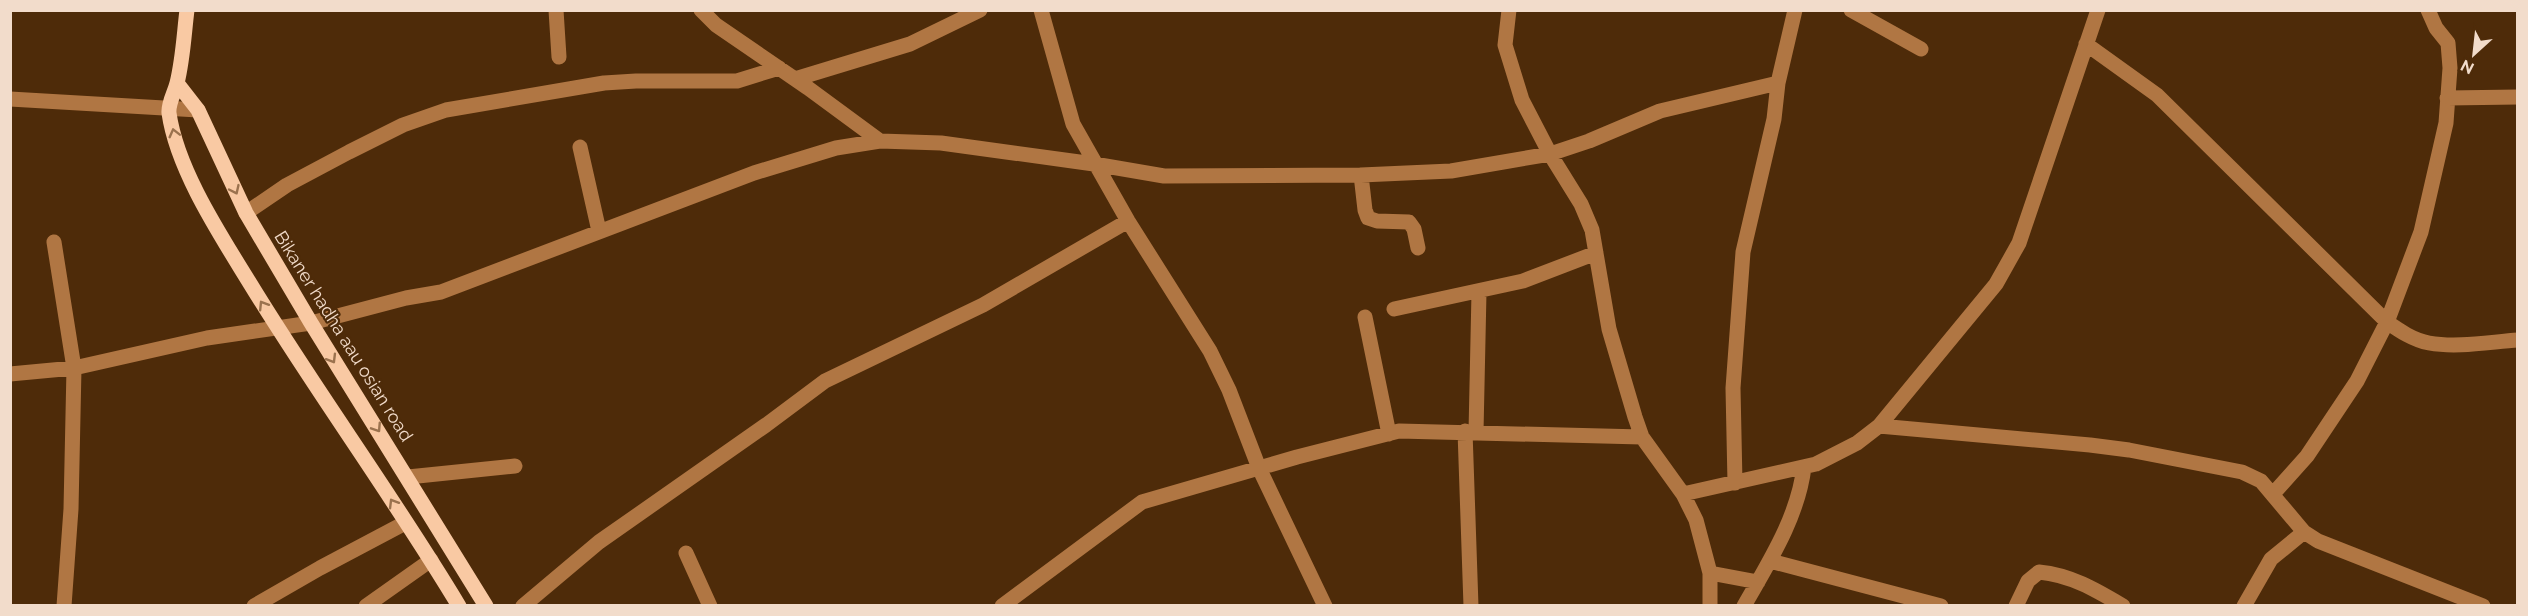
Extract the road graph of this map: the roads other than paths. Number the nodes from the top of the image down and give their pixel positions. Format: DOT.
graph roads {
  1 [pos="187,10"];
  2 [pos="556,10"];
  3 [pos="701,10"];
  4 [pos="980,10"];
  5 [pos="1041,10"];
  6 [pos="1509,10"];
  7 [pos="1795,10"];
  8 [pos="1851,10"];
  9 [pos="2082,10"];
  10 [pos="2428,10"];
  11 [pos="2095,16"];
  12 [pos="2086,44"];
  13 [pos="1921,49"];
  14 [pos="559,57"];
  15 [pos="779,68"];
  16 [pos="795,79"];
  17 [pos="177,83"];
  18 [pos="1778,83"];
  19 [pos="2517,97"];
  20 [pos="2447,98"];
  21 [pos="10,99"];
  22 [pos="168,110"];
  23 [pos="198,110"];
  24 [pos="880,141"];
  25 [pos="580,147"];
  26 [pos="1550,154"];
  27 [pos="1094,164"];
  28 [pos="1361,175"];
  29 [pos="246,213"];
  30 [pos="1128,221"];
  31 [pos="599,231"];
  32 [pos="54,242"];
  33 [pos="1418,248"];
  34 [pos="1596,253"];
  35 [pos="1479,292"];
  36 [pos="1394,309"];
  37 [pos="1365,317"];
  38 [pos="2387,322"];
  39 [pos="311,323"];
  40 [pos="278,328"];
  41 [pos="2517,340"];
  42 [pos="74,368"];
  43 [pos="10,374"];
  44 [pos="1880,426"];
  45 [pos="1470,432"];
  46 [pos="1389,434"];
  47 [pos="1642,436"];
  48 [pos="515,466"];
  49 [pos="1804,467"];
  50 [pos="1259,468"];
  51 [pos="408,477"];
  52 [pos="1735,483"];
  53 [pos="1683,494"];
  54 [pos="2273,494"];
  55 [pos="405,523"];
  56 [pos="2304,532"];
  57 [pos="686,553"];
  58 [pos="432,560"];
  59 [pos="1770,561"];
  60 [pos="1710,573"];
  61 [pos="1758,582"];
  62 [pos="64,606"];
  63 [pos="254,606"];
  64 [pos="366,606"];
  65 [pos="459,606"];
  66 [pos="486,606"];
  67 [pos="523,606"];
  68 [pos="710,606"];
  69 [pos="1002,606"];
  70 [pos="1325,606"];
  71 [pos="1471,606"];
  72 [pos="1710,606"];
  73 [pos="1744,606"];
  74 [pos="1941,606"];
  75 [pos="2016,606"];
  76 [pos="2122,606"];
  77 [pos="2244,606"];
  78 [pos="2483,606"];
  1 -- 17 [label="main road"];
  2 -- 14 [label="street"];
  3 -- 15 [label="street"];
  4 -- 16 [label="street"];
  5 -- 27 [label="street"];
  6 -- 26 [label="street"];
  7 -- 18 [label="street"];
  8 -- 13 [label="street"];
  9 -- 11 [label="street"];
  10 -- 20 [label="street"];
  11 -- 12 [label="street"];
  12 -- 38 [label="street"];
  12 -- 44 [label="street"];
  15 -- 16 [label="street"];
  15 -- 29 [label="street"];
  16 -- 24 [label="street"];
  17 -- 22 [label="main road"];
  17 -- 23 [label="main road, Bikaner hadha aau osian road"];
  18 -- 26 [label="street"];
  18 -- 52 [label="street"];
  19 -- 20 [label="street"];
  20 -- 38 [label="street"];
  21 -- 22 [label="street"];
  22 -- 23 [label="street"];
  40 -- 22 [label="main road, one-way"];
  23 -- 29 [label="main road, Bikaner hadha aau osian road, one-way"];
  24 -- 27 [label="street"];
  24 -- 31 [label="street"];
  25 -- 31 [label="street"];
  26 -- 28 [label="street"];
  26 -- 34 [label="street"];
  27 -- 28 [label="street"];
  27 -- 30 [label="street"];
  28 -- 33 [label="street"];
  29 -- 39 [label="main road, Bikaner hadha aau osian road"];
  30 -- 50 [label="street"];
  30 -- 67 [label="street"];
  31 -- 39 [label="street"];
  32 -- 42 [label="street"];
  34 -- 35 [label="street"];
  34 -- 47 [label="street"];
  35 -- 36 [label="street"];
  35 -- 45 [label="street"];
  37 -- 46 [label="street"];
  38 -- 41 [label="street"];
  38 -- 54 [label="street"];
  39 -- 40 [label="street"];
  39 -- 51 [label="main road, Bikaner hadha aau osian road, one-way"];
  40 -- 42 [label="street"];
  55 -- 40 [label="main road, one-way"];
  42 -- 43 [label="street"];
  42 -- 62 [label="street"];
  44 -- 49 [label="street"];
  44 -- 54 [label="street"];
  45 -- 46 [label="street"];
  45 -- 47 [label="street"];
  45 -- 71 [label="street"];
  46 -- 50 [label="street"];
  47 -- 53 [label="street"];
  48 -- 51 [label="street"];
  49 -- 52 [label="street"];
  49 -- 59 [label="street"];
  50 -- 69 [label="street"];
  50 -- 70 [label="street"];
  51 -- 66 [label="main road, Bikaner hadha aau osian road"];
  52 -- 53 [label="street"];
  53 -- 60 [label="street"];
  54 -- 56 [label="street"];
  55 -- 58 [label="main road"];
  55 -- 63 [label="street"];
  56 -- 77 [label="street"];
  56 -- 78 [label="street"];
  57 -- 68 [label="street"];
  58 -- 64 [label="street"];
  58 -- 65 [label="main road"];
  59 -- 61 [label="street"];
  59 -- 74 [label="street"];
  60 -- 61 [label="street"];
  60 -- 72 [label="street"];
  61 -- 73 [label="street"];
  75 -- 76 [label="street"];
}
